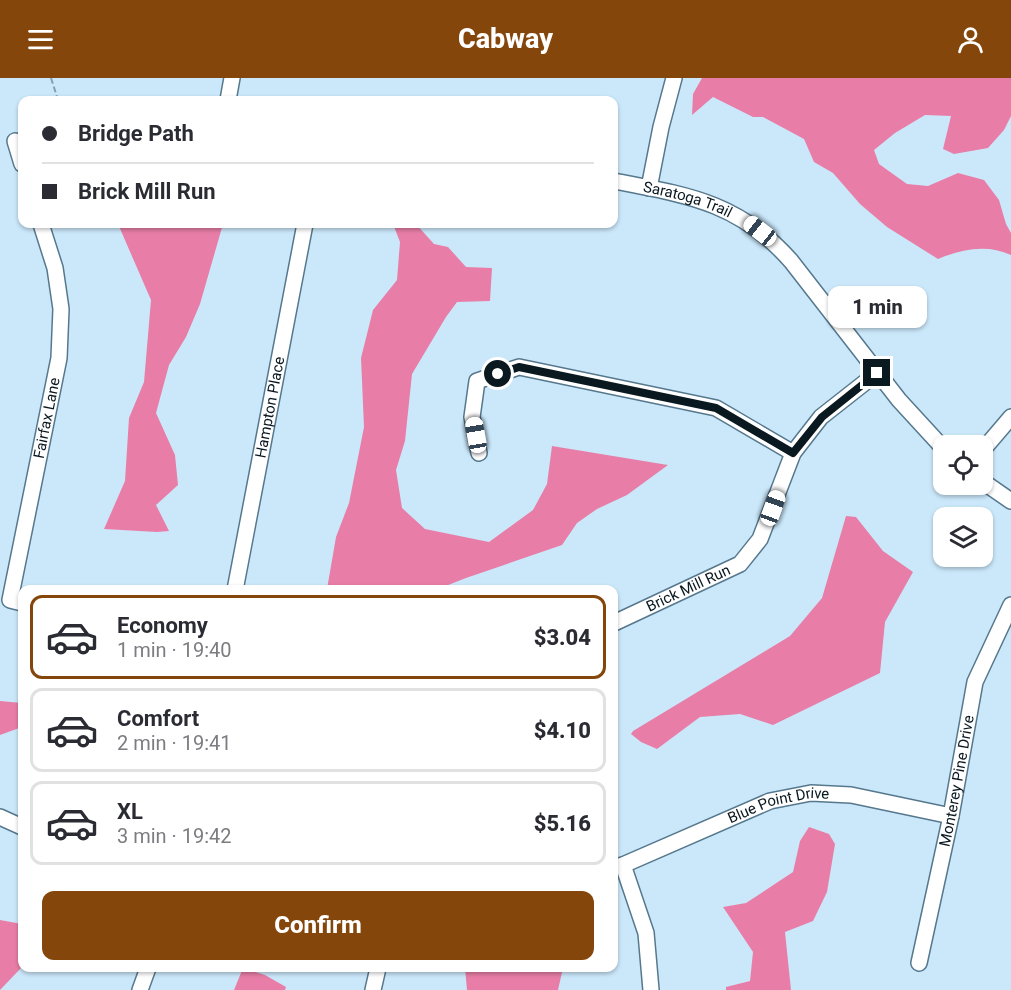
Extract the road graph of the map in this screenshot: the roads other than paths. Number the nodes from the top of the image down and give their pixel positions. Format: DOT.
graph roads {
  1 [pos="232,78"];
  2 [pos="674,78"];
  3 [pos="229,96"];
  4 [pos="18,140"];
  5 [pos="0,145"];
  6 [pos="618,182"];
  7 [pos="649,188"];
  8 [pos="42,228"];
  9 [pos="304,228"];
  10 [pos="877,373"];
  11 [pos="1011,417"];
  12 [pos="933,438"];
  13 [pos="993,438"];
  14 [pos="479,453"];
  15 [pos="793,453"];
  16 [pos="993,489"];
  17 [pos="1011,501"];
  18 [pos="236,585"];
  19 [pos="18,602"];
  20 [pos="1011,605"];
  21 [pos="618,621"];
  22 [pos="951,816"];
  23 [pos="0,817"];
  24 [pos="18,825"];
  25 [pos="618,866"];
  26 [pos="919,963"];
  27 [pos="147,972"];
  28 [pos="377,972"];
  29 [pos="140,990"];
  30 [pos="373,990"];
  31 [pos="651,990"];
  1 -- 3 [label="street"];
  2 -- 7 [label="street"];
  4 -- 5 [label="street"];
  6 -- 7 [label="street, Saratoga Trail"];
  7 -- 10 [label="street, Saratoga Trail"];
  8 -- 19 [label="street, Fairfax Lane"];
  9 -- 18 [label="street, Hampton Place"];
  10 -- 12 [label="street, Saratoga Trail"];
  10 -- 15 [label="street, Brick Mill Run"];
  11 -- 13 [label="street"];
  14 -- 15 [label="street"];
  15 -- 21 [label="street, Brick Mill Run"];
  16 -- 17 [label="street"];
  20 -- 22 [label="street, Monterey Pine Drive"];
  22 -- 25 [label="street, Blue Point Drive"];
  22 -- 26 [label="street, Monterey Pine Drive"];
  23 -- 24 [label="street"];
  25 -- 31 [label="street"];
  27 -- 29 [label="street"];
  28 -- 30 [label="street"];
}
